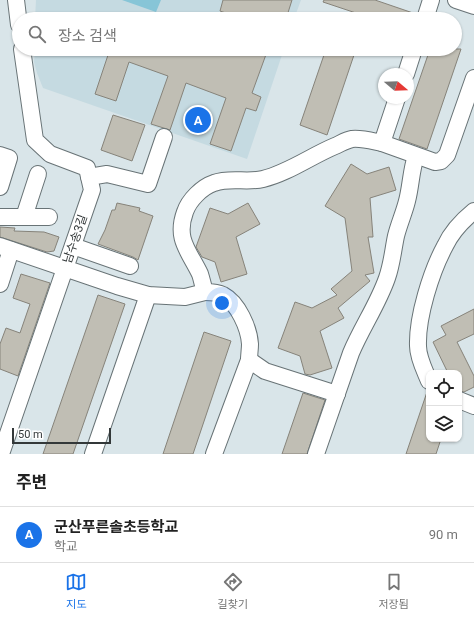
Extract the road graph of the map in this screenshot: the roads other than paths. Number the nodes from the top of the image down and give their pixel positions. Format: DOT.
graph roads {
  1 [pos="16,0"];
  2 [pos="431,0"];
  3 [pos="456,0"];
  4 [pos="474,6"];
  5 [pos="17,12"];
  6 [pos="427,12"];
  7 [pos="23,56"];
  8 [pos="412,56"];
  9 [pos="408,68"];
  10 [pos="474,78"];
  11 [pos="395,104"];
  12 [pos="164,137"];
  13 [pos="382,143"];
  14 [pos="0,155"];
  15 [pos="416,156"];
  16 [pos="38,174"];
  17 [pos="89,177"];
  18 [pos="0,188"];
  19 [pos="474,211"];
  20 [pos="0,217"];
  21 [pos="24,217"];
  22 [pos="50,218"];
  23 [pos="73,246"];
  24 [pos="6,248"];
  25 [pos="130,266"];
  26 [pos="65,267"];
  27 [pos="0,284"];
  28 [pos="205,292"];
  29 [pos="148,295"];
  30 [pos="248,360"];
  31 [pos="426,374"];
  32 [pos="337,394"];
  33 [pos="462,401"];
  34 [pos="474,406"];
  35 [pos="1,454"];
  36 [pos="93,454"];
  37 [pos="214,454"];
  38 [pos="316,454"];
  1 -- 5 [label="street"];
  2 -- 6 [label="street"];
  3 -- 4 [label="street"];
  7 -- 17 [label="street"];
  8 -- 9 [label="street"];
  10 -- 15 [label="street"];
  11 -- 13 [label="street"];
  12 -- 17 [label="street"];
  13 -- 15 [label="street"];
  13 -- 28 [label="street"];
  14 -- 18 [label="street"];
  15 -- 32 [label="street"];
  16 -- 21 [label="street"];
  17 -- 23 [label="street, 남수송3길"];
  19 -- 31 [label="street"];
  20 -- 21 [label="street"];
  21 -- 22 [label="street"];
  23 -- 25 [label="street"];
  23 -- 26 [label="street, 남수송3길"];
  24 -- 26 [label="street"];
  24 -- 27 [label="street"];
  26 -- 29 [label="street"];
  26 -- 35 [label="street, 남수송3길"];
  28 -- 29 [label="street"];
  28 -- 30 [label="street"];
  29 -- 36 [label="street"];
  30 -- 32 [label="street"];
  30 -- 37 [label="street"];
  32 -- 38 [label="street"];
  33 -- 34 [label="street"];
}
